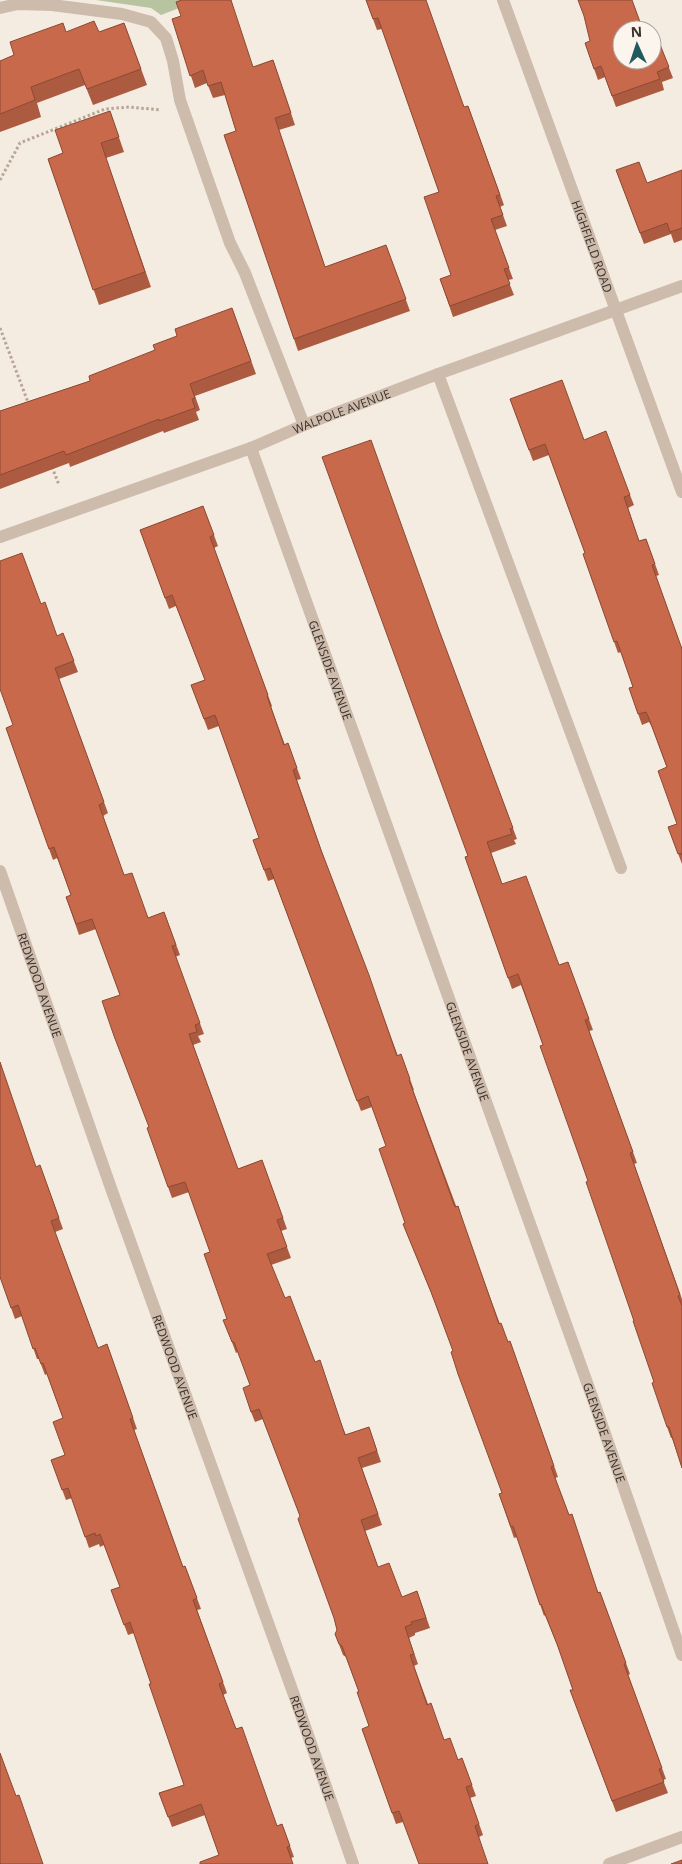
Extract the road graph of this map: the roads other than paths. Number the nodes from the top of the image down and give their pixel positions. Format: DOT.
graph roads {
  1 [pos="503,0"];
  2 [pos="0,8"];
  3 [pos="682,286"];
  4 [pos="617,310"];
  5 [pos="438,374"];
  6 [pos="304,425"];
  7 [pos="251,448"];
  8 [pos="682,492"];
  9 [pos="0,537"];
  10 [pos="621,868"];
  11 [pos="0,871"];
  12 [pos="682,1655"];
  13 [pos="682,1838"];
  14 [pos="353,1864"];
  15 [pos="609,1864"];
  1 -- 4 [label="street, HIGHFIELD ROAD"];
  2 -- 6 [label="street"];
  3 -- 4 [label="street, WALPOLE AVENUE"];
  4 -- 5 [label="street, WALPOLE AVENUE"];
  4 -- 8 [label="street, HIGHFIELD ROAD"];
  5 -- 6 [label="street, WALPOLE AVENUE"];
  5 -- 10 [label="street"];
  6 -- 7 [label="street, WALPOLE AVENUE"];
  7 -- 9 [label="street, WALPOLE AVENUE"];
  7 -- 12 [label="street, GLENSIDE AVENUE"];
  11 -- 14 [label="street, REDWOOD AVENUE"];
  13 -- 15 [label="street"];
}
